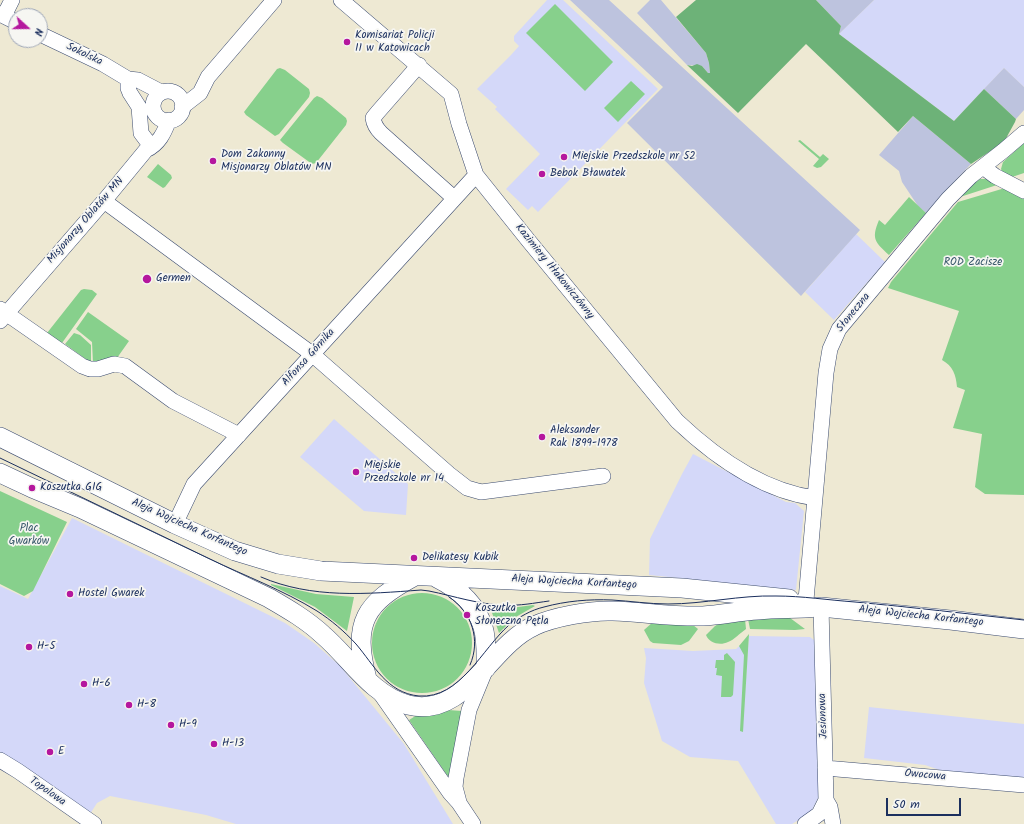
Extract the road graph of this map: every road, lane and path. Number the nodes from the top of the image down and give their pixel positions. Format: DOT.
graph roads {
  1 [pos="12,0"];
  2 [pos="274,0"];
  3 [pos="341,0"];
  4 [pos="7,17"];
  5 [pos="48,38"];
  6 [pos="419,65"];
  7 [pos="208,77"];
  8 [pos="128,83"];
  9 [pos="163,104"];
  10 [pos="1024,133"];
  11 [pos="146,145"];
  12 [pos="983,167"];
  13 [pos="476,175"];
  14 [pos="1024,190"];
  15 [pos="454,198"];
  16 [pos="104,201"];
  17 [pos="2,314"];
  18 [pos="312,354"];
  19 [pos="239,435"];
  20 [pos="0,437"];
  21 [pos="0,473"];
  22 [pos="603,476"];
  23 [pos="815,498"];
  24 [pos="175,524"];
  25 [pos="414,576"];
  26 [pos="434,576"];
  27 [pos="714,591"];
  28 [pos="815,605"];
  29 [pos="718,614"];
  30 [pos="1024,629"];
  31 [pos="486,668"];
  32 [pos="373,685"];
  33 [pos="0,760"];
  34 [pos="825,768"];
  35 [pos="449,780"];
  36 [pos="1024,785"];
  37 [pos="826,800"];
  38 [pos="94,824"];
  39 [pos="473,824"];
  40 [pos="805,824"];
  41 [pos="833,824"];
  1 -- 4 [label="street"];
  2 -- 7 [label="street"];
  3 -- 6 [label="street, Kazimiery Iłłakowiczówny"];
  5 -- 8 [label="street, Sokolska"];
  6 -- 13 [label="street, Kazimiery Iłłakowiczówny"];
  6 -- 15 [label="street"];
  7 -- 9 [label="street"];
  7 -- 9 [label="street"];
  8 -- 9 [label="street, Sokolska"];
  8 -- 11 [label="street"];
  9 -- 11 [label="street"];
  10 -- 12 [label="street, Słoneczna"];
  11 -- 16 [label="street, Misjonarzy Oblatów MN"];
  12 -- 14 [label="street"];
  12 -- 23 [label="street, Słoneczna"];
  13 -- 15 [label="street, Alfonsa Górnika"];
  13 -- 23 [label="street, Kazimiery Iłłakowiczówny"];
  15 -- 18 [label="street, Alfonsa Górnika"];
  16 -- 17 [label="street, Misjonarzy Oblatów MN"];
  16 -- 18 [label="street"];
  17 -- 19 [label="street"];
  18 -- 19 [label="street, Alfonsa Górnika"];
  18 -- 22 [label="street"];
  19 -- 24 [label="street, Alfonsa Górnika"];
  20 -- 24 [label="main road, Aleja Wojciecha Korfantego"];
  21 -- 32 [label="main road"];
  23 -- 28 [label="street, Słoneczna"];
  24 -- 25 [label="main road, Aleja Wojciecha Korfantego"];
  25 -- 26 [label="main road"];
  25 -- 32 [label="main road"];
  26 -- 27 [label="main road, Aleja Wojciecha Korfantego"];
  26 -- 31 [label="main road"];
  27 -- 28 [label="main road, Aleja Wojciecha Korfantego"];
  27 -- 29 [label="street"];
  28 -- 29 [label="main road, Aleja Wojciecha Korfantego"];
  28 -- 30 [label="main road, Aleja Wojciecha Korfantego"];
  28 -- 34 [label="street, Jesionowa"];
  29 -- 31 [label="main road, Aleja Wojciecha Korfantego"];
  31 -- 32 [label="main road"];
  31 -- 35 [label="street, Aleja Wojciecha Korfantego"];
  32 -- 35 [label="street"];
  33 -- 38 [label="street, Topolowa"];
  34 -- 36 [label="street, Owocowa"];
  34 -- 37 [label="street, Jesionowa"];
  35 -- 39 [label="street"];
  37 -- 40 [label="street"];
  37 -- 41 [label="street, Jesionowa"];
}
